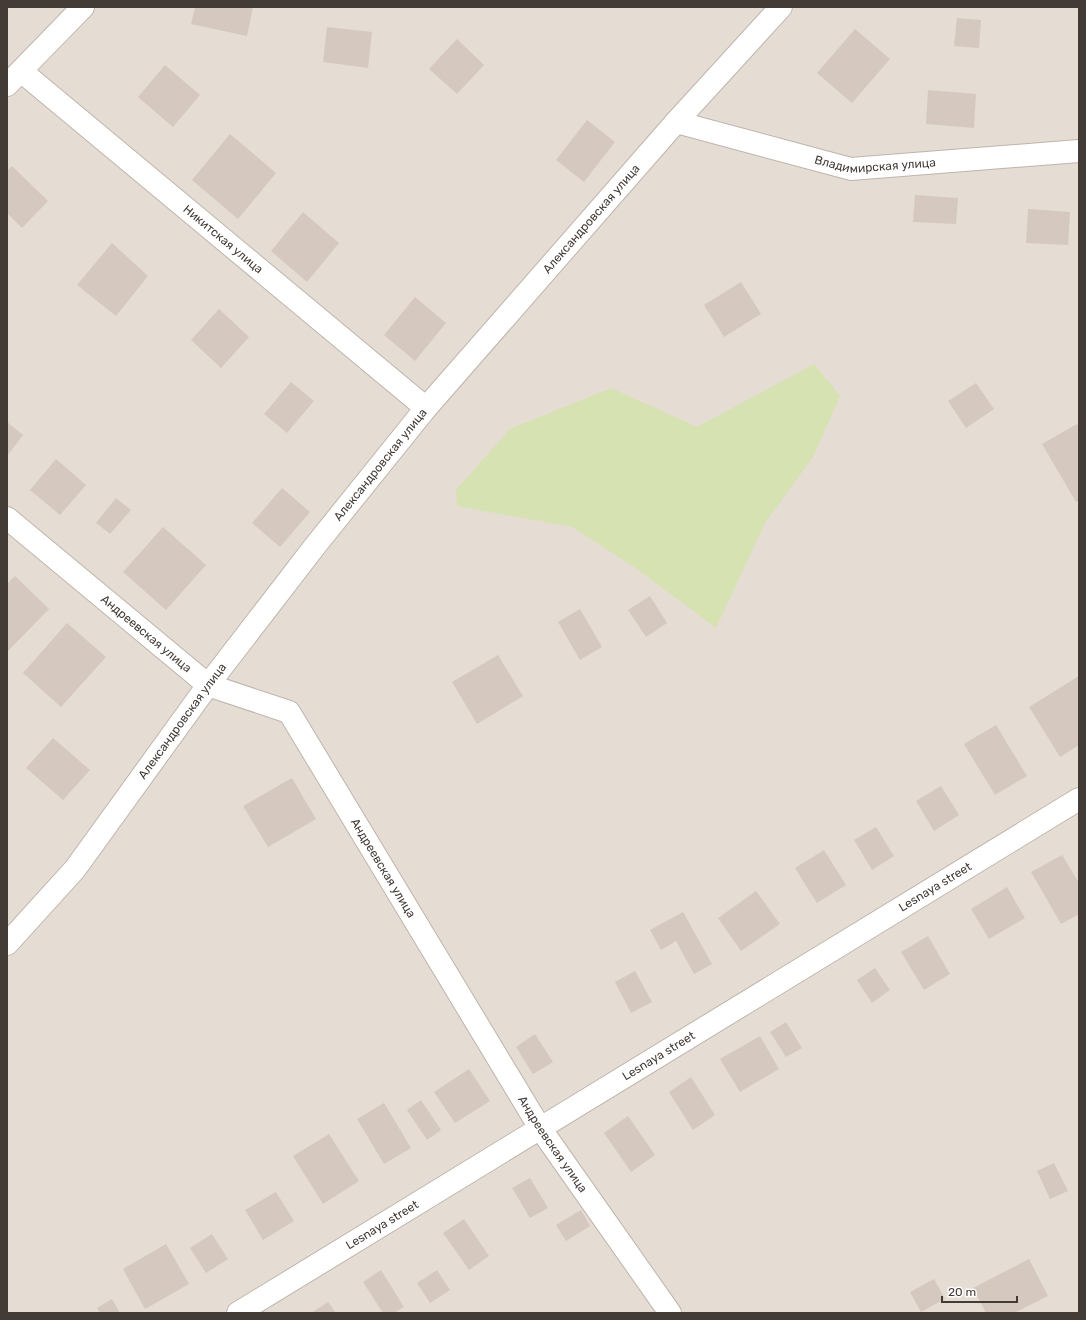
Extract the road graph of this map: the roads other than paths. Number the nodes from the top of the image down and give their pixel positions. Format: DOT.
graph roads {
  1 [pos="83,7"];
  2 [pos="782,7"];
  3 [pos="14,78"];
  4 [pos="676,122"];
  5 [pos="1079,152"];
  6 [pos="426,408"];
  7 [pos="7,518"];
  8 [pos="208,685"];
  9 [pos="1079,798"];
  10 [pos="7,944"];
  11 [pos="540,1128"];
  12 [pos="238,1313"];
  13 [pos="670,1313"];
  1 -- 3 [label="street"];
  2 -- 4 [label="street, Александровская улица"];
  3 -- 6 [label="street, Никитская улица"];
  4 -- 5 [label="street, Владимирская улица"];
  4 -- 6 [label="street, Александровская улица"];
  6 -- 8 [label="street, Александровская улица"];
  7 -- 8 [label="street, Андреевская улица"];
  8 -- 10 [label="street, Александровская улица"];
  8 -- 11 [label="street, Андреевская улица"];
  9 -- 11 [label="street, Lesnaya street"];
  11 -- 12 [label="street, Lesnaya street"];
  11 -- 13 [label="street, Андреевская улица"];
}
